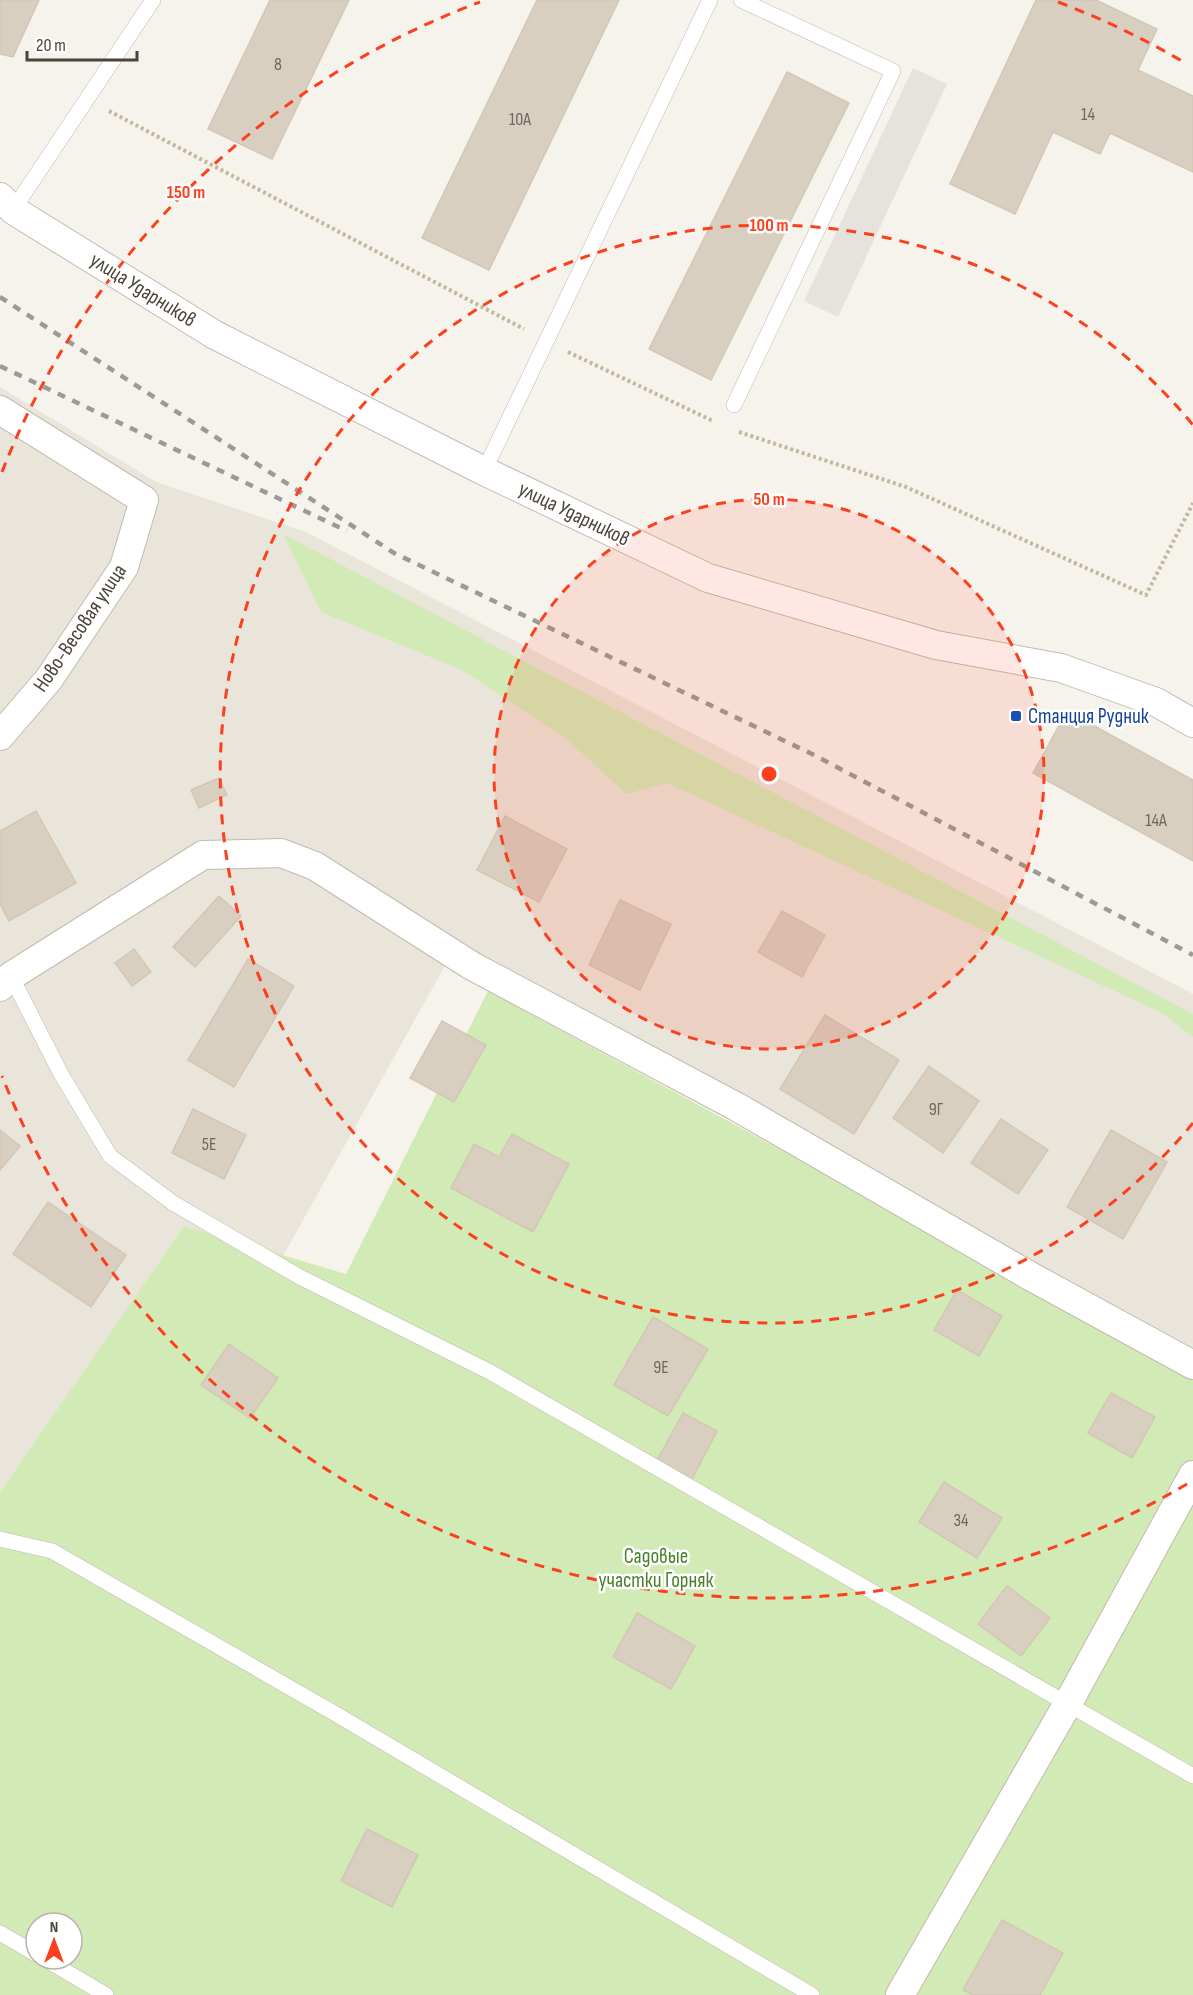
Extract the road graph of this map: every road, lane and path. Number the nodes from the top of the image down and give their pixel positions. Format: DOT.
graph roads {
  1 [pos="153,0"];
  2 [pos="710,0"];
  3 [pos="741,0"];
  4 [pos="87,99"];
  5 [pos="6,203"];
  6 [pos="547,341"];
  7 [pos="734,405"];
  8 [pos="0,410"];
  9 [pos="718,424"];
  10 [pos="729,429"];
  11 [pos="484,471"];
  12 [pos="1193,503"];
  13 [pos="1193,723"];
  14 [pos="0,736"];
  15 [pos="6,982"];
  16 [pos="1193,1365"];
  17 [pos="1193,1474"];
  18 [pos="0,1539"];
  19 [pos="1066,1705"];
  20 [pos="1193,1776"];
  21 [pos="0,1933"];
  22 [pos="24,1947"];
  23 [pos="65,1971"];
  24 [pos="106,1995"];
  25 [pos="812,1995"];
  26 [pos="900,1995"];
  1 -- 4 [label="lane"];
  2 -- 6 [label="lane"];
  3 -- 7 [label="lane"];
  4 -- 5 [label="lane"];
  4 -- 6 [label="path"];
  5 -- 11 [label="street, улица Ударников"];
  6 -- 9 [label="path"];
  6 -- 11 [label="lane"];
  8 -- 14 [label="street, Ново-Весовая улица"];
  10 -- 12 [label="path"];
  11 -- 13 [label="street, улица Ударников"];
  15 -- 16 [label="street"];
  15 -- 19 [label="lane"];
  17 -- 19 [label="street"];
  18 -- 25 [label="lane"];
  19 -- 20 [label="lane"];
  19 -- 26 [label="street"];
  21 -- 22 [label="lane"];
  23 -- 24 [label="lane"];
}
